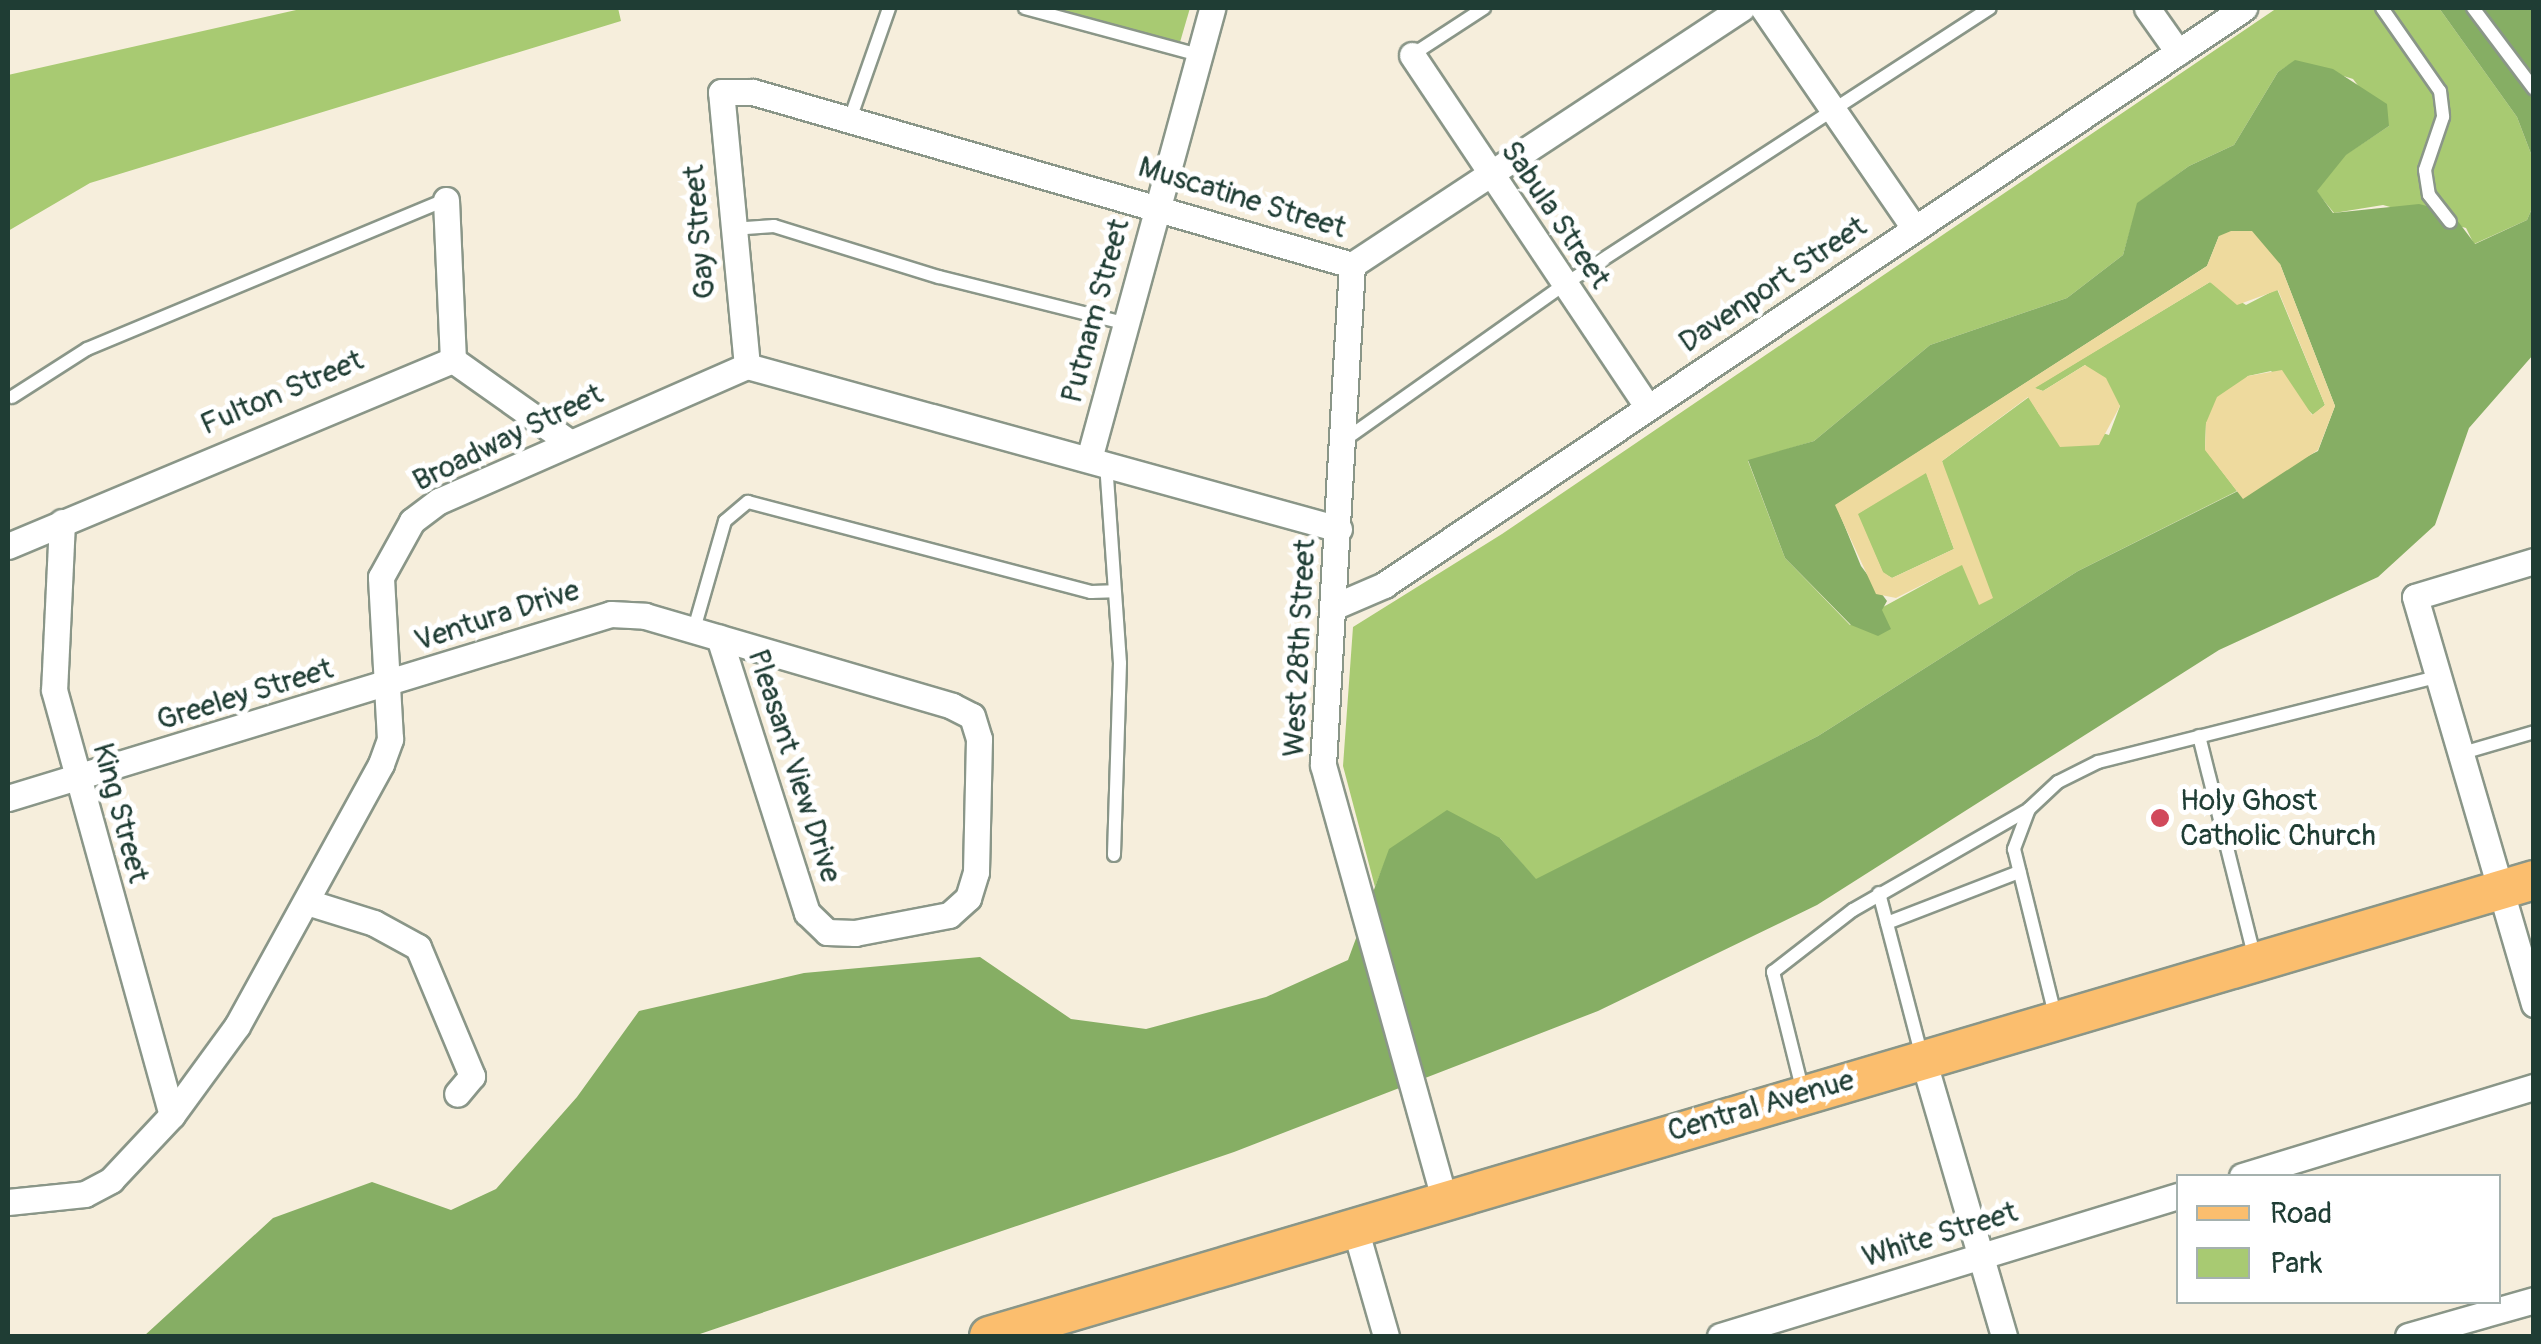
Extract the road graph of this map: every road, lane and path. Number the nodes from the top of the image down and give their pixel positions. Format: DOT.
graph roads {
  1 [pos="889,8"];
  2 [pos="1026,8"];
  3 [pos="1212,8"];
  4 [pos="1484,8"];
  5 [pos="1742,8"];
  6 [pos="1763,8"];
  7 [pos="1990,8"];
  8 [pos="2147,8"];
  9 [pos="2244,8"];
  10 [pos="2382,8"];
  11 [pos="2473,8"];
  12 [pos="2178,52"];
  13 [pos="1200,55"];
  14 [pos="1412,55"];
  15 [pos="2534,89"];
  16 [pos="721,92"];
  17 [pos="1832,113"];
  18 [pos="850,120"];
  19 [pos="1486,171"];
  20 [pos="446,200"];
  21 [pos="1158,206"];
  22 [pos="2450,222"];
  23 [pos="1915,229"];
  24 [pos="730,230"];
  25 [pos="1352,265"];
  26 [pos="1562,286"];
  27 [pos="1127,324"];
  28 [pos="453,360"];
  29 [pos="747,366"];
  30 [pos="12,397"];
  31 [pos="1648,408"];
  32 [pos="1346,440"];
  33 [pos="569,442"];
  34 [pos="1098,461"];
  35 [pos="62,522"];
  36 [pos="1339,529"];
  37 [pos="8,546"];
  38 [pos="2534,560"];
  39 [pos="1114,591"];
  40 [pos="1333,607"];
  41 [pos="694,629"];
  42 [pos="719,638"];
  43 [pos="2437,677"];
  44 [pos="387,685"];
  45 [pos="972,716"];
  46 [pos="2534,732"];
  47 [pos="2198,736"];
  48 [pos="2459,754"];
  49 [pos="76,781"];
  50 [pos="8,798"];
  51 [pos="2029,809"];
  52 [pos="1114,855"];
  53 [pos="2020,872"];
  54 [pos="2534,880"];
  55 [pos="2497,891"];
  56 [pos="1879,893"];
  57 [pos="307,902"];
  58 [pos="1887,923"];
  59 [pos="2256,962"];
  60 [pos="2534,1004"];
  61 [pos="2056,1020"];
  62 [pos="1923,1059"];
  63 [pos="2534,1087"];
  64 [pos="458,1094"];
  65 [pos="1804,1094"];
  66 [pos="172,1115"];
  67 [pos="2249,1174"];
  68 [pos="2176,1197"];
  69 [pos="1444,1198"];
  70 [pos="8,1202"];
  71 [pos="1355,1228"];
  72 [pos="1981,1256"];
  73 [pos="2534,1300"];
  74 [pos="989,1336"];
  75 [pos="1386,1336"];
  76 [pos="1720,1336"];
  77 [pos="2004,1336"];
  78 [pos="2408,1336"];
  1 -- 18 [label="lane"];
  2 -- 13 [label="lane"];
  3 -- 13 [label="street, Putnam Street"];
  4 -- 14 [label="lane"];
  5 -- 19 [label="street, Muscatine Street"];
  6 -- 17 [label="street"];
  7 -- 17 [label="lane"];
  8 -- 12 [label="street"];
  9 -- 12 [label="street, Davenport Street"];
  10 -- 22 [label="lane"];
  11 -- 15 [label="lane"];
  12 -- 23 [label="street, Davenport Street"];
  13 -- 21 [label="street, Putnam Street"];
  14 -- 19 [label="street, Sabula Street"];
  16 -- 18 [label="street, Muscatine Street"];
  16 -- 24 [label="street, Gay Street"];
  17 -- 23 [label="street"];
  17 -- 26 [label="lane"];
  18 -- 21 [label="street, Muscatine Street"];
  19 -- 25 [label="street, Muscatine Street"];
  19 -- 26 [label="street, Sabula Street"];
  20 -- 28 [label="street"];
  20 -- 30 [label="lane"];
  21 -- 25 [label="street, Muscatine Street"];
  21 -- 27 [label="street, Putnam Street"];
  23 -- 31 [label="street, Davenport Street"];
  24 -- 27 [label="lane"];
  24 -- 29 [label="street, Gay Street"];
  25 -- 32 [label="street, West 28th Street"];
  26 -- 31 [label="street, Sabula Street"];
  26 -- 32 [label="lane"];
  27 -- 34 [label="street, Putnam Street"];
  28 -- 33 [label="street"];
  28 -- 35 [label="street, Fulton Street"];
  29 -- 33 [label="street, Broadway Street"];
  29 -- 34 [label="street"];
  31 -- 40 [label="street, Davenport Street"];
  32 -- 36 [label="street, West 28th Street"];
  33 -- 44 [label="street, Broadway Street"];
  34 -- 36 [label="street"];
  34 -- 39 [label="lane"];
  35 -- 37 [label="street, Fulton Street"];
  35 -- 49 [label="street, King Street"];
  36 -- 40 [label="street, West 28th Street"];
  38 -- 43 [label="street"];
  39 -- 41 [label="lane"];
  39 -- 52 [label="lane"];
  40 -- 69 [label="street, West 28th Street"];
  41 -- 42 [label="street, Ventura Drive"];
  41 -- 44 [label="street, Ventura Drive"];
  42 -- 45 [label="street, Ventura Drive"];
  42 -- 45 [label="street, Pleasant View Drive"];
  43 -- 47 [label="lane"];
  43 -- 48 [label="street"];
  44 -- 49 [label="street, Greeley Street"];
  44 -- 57 [label="street, Broadway Street"];
  46 -- 48 [label="lane"];
  47 -- 51 [label="lane"];
  47 -- 59 [label="lane"];
  48 -- 55 [label="street"];
  49 -- 50 [label="street, Greeley Street"];
  49 -- 66 [label="street, King Street"];
  51 -- 53 [label="lane"];
  51 -- 56 [label="lane"];
  53 -- 58 [label="lane"];
  53 -- 61 [label="lane"];
  54 -- 55 [label="main road, Central Avenue"];
  55 -- 59 [label="main road, Central Avenue"];
  55 -- 60 [label="street"];
  56 -- 58 [label="lane"];
  56 -- 65 [label="lane"];
  57 -- 64 [label="street"];
  57 -- 66 [label="street, Broadway Street"];
  58 -- 62 [label="lane"];
  59 -- 61 [label="main road, Central Avenue"];
  61 -- 62 [label="main road, Central Avenue"];
  62 -- 65 [label="main road, Central Avenue"];
  62 -- 72 [label="street"];
  63 -- 67 [label="street"];
  65 -- 69 [label="main road, Central Avenue"];
  66 -- 70 [label="street, Broadway Street"];
  68 -- 72 [label="street, White Street"];
  69 -- 71 [label="main road, Central Avenue"];
  71 -- 74 [label="main road, Central Avenue"];
  71 -- 75 [label="street"];
  72 -- 76 [label="street, White Street"];
  72 -- 77 [label="street"];
  73 -- 78 [label="street"];
}
